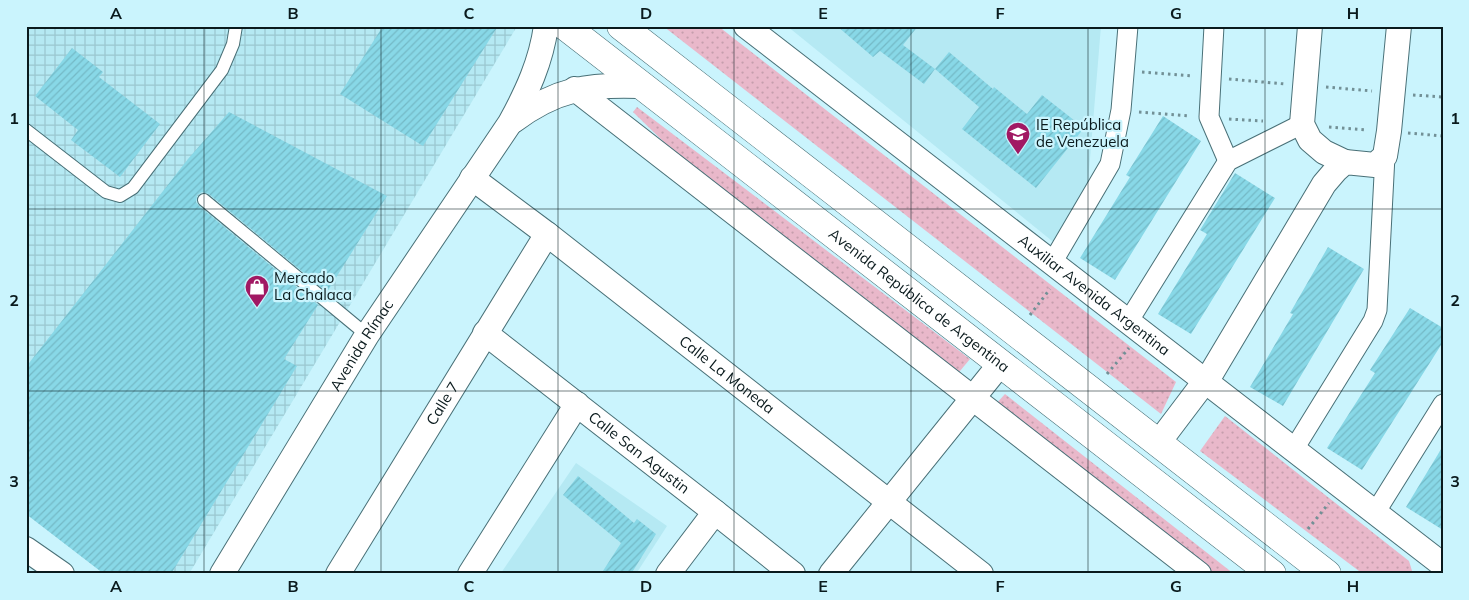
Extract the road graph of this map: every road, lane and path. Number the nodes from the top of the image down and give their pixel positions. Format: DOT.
graph roads {
  1 [pos="236,26"];
  2 [pos="546,26"];
  3 [pos="565,26"];
  4 [pos="621,26"];
  5 [pos="746,26"];
  6 [pos="1128,26"];
  7 [pos="1214,26"];
  8 [pos="1310,26"];
  9 [pos="1399,26"];
  10 [pos="640,86"];
  11 [pos="575,90"];
  12 [pos="510,123"];
  13 [pos="1302,124"];
  14 [pos="26,130"];
  15 [pos="1385,156"];
  16 [pos="1228,161"];
  17 [pos="1345,162"];
  18 [pos="472,178"];
  19 [pos="204,200"];
  20 [pos="547,234"];
  21 [pos="1052,263"];
  22 [pos="1135,327"];
  23 [pos="1016,332"];
  24 [pos="485,333"];
  25 [pos="367,335"];
  26 [pos="1001,363"];
  27 [pos="1205,381"];
  28 [pos="1092,391"];
  29 [pos="974,399"];
  30 [pos="577,404"];
  31 [pos="1443,404"];
  32 [pos="1159,442"];
  33 [pos="1294,449"];
  34 [pos="1342,487"];
  35 [pos="890,502"];
  36 [pos="715,512"];
  37 [pos="1375,513"];
  38 [pos="1294,547"];
  39 [pos="26,549"];
  40 [pos="1443,565"];
  41 [pos="62,574"];
  42 [pos="222,574"];
  43 [pos="338,574"];
  44 [pos="470,574"];
  45 [pos="668,574"];
  46 [pos="792,574"];
  47 [pos="831,574"];
  48 [pos="981,574"];
  49 [pos="1199,574"];
  50 [pos="1272,574"];
  51 [pos="1327,574"];
  1 -- 14 [label="lane"];
  2 -- 12 [label="street, Avenida Rímac"];
  3 -- 10 [label="main road, Avenida República de Argentina"];
  4 -- 23 [label="main road"];
  5 -- 21 [label="street, Auxiliar Avenida Argentina"];
  6 -- 21 [label="street"];
  7 -- 16 [label="street"];
  8 -- 13 [label="street"];
  9 -- 15 [label="street"];
  10 -- 11 [label="street, Avenida Rímac"];
  10 -- 26 [label="main road, Avenida República de Argentina"];
  11 -- 12 [label="street, Avenida Rímac"];
  11 -- 29 [label="street"];
  12 -- 18 [label="street, Avenida Rímac"];
  13 -- 16 [label="street"];
  13 -- 17 [label="street"];
  15 -- 17 [label="street"];
  15 -- 33 [label="street"];
  16 -- 22 [label="street"];
  17 -- 27 [label="street"];
  18 -- 20 [label="street, Calle La Moneda"];
  18 -- 25 [label="street, Avenida Rímac"];
  19 -- 25 [label="lane"];
  20 -- 24 [label="street, Calle 7"];
  20 -- 35 [label="street, Calle La Moneda"];
  21 -- 22 [label="street, Auxiliar Avenida Argentina"];
  21 -- 23 [label="path"];
  22 -- 27 [label="street, Auxiliar Avenida Argentina"];
  22 -- 28 [label="path"];
  23 -- 28 [label="main road"];
  24 -- 30 [label="street, Calle San Agustin"];
  24 -- 43 [label="street, Calle 7"];
  25 -- 42 [label="street, Avenida Rímac"];
  26 -- 29 [label="street"];
  26 -- 50 [label="main road, Avenida República de Argentina"];
  27 -- 32 [label="street"];
  27 -- 33 [label="street, Auxiliar Avenida Argentina"];
  28 -- 32 [label="main road"];
  29 -- 35 [label="street"];
  29 -- 49 [label="street"];
  30 -- 36 [label="street, Calle San Agustin"];
  30 -- 44 [label="street"];
  31 -- 37 [label="street"];
  32 -- 38 [label="main road"];
  33 -- 34 [label="street, Auxiliar Avenida Argentina"];
  34 -- 37 [label="street, Auxiliar Avenida Argentina"];
  34 -- 38 [label="path"];
  35 -- 47 [label="street"];
  35 -- 48 [label="street, Calle La Moneda"];
  36 -- 45 [label="street"];
  36 -- 46 [label="street, Calle San Agustin"];
  37 -- 40 [label="street, Auxiliar Avenida Argentina"];
  38 -- 51 [label="main road"];
  39 -- 41 [label="street"];
}
